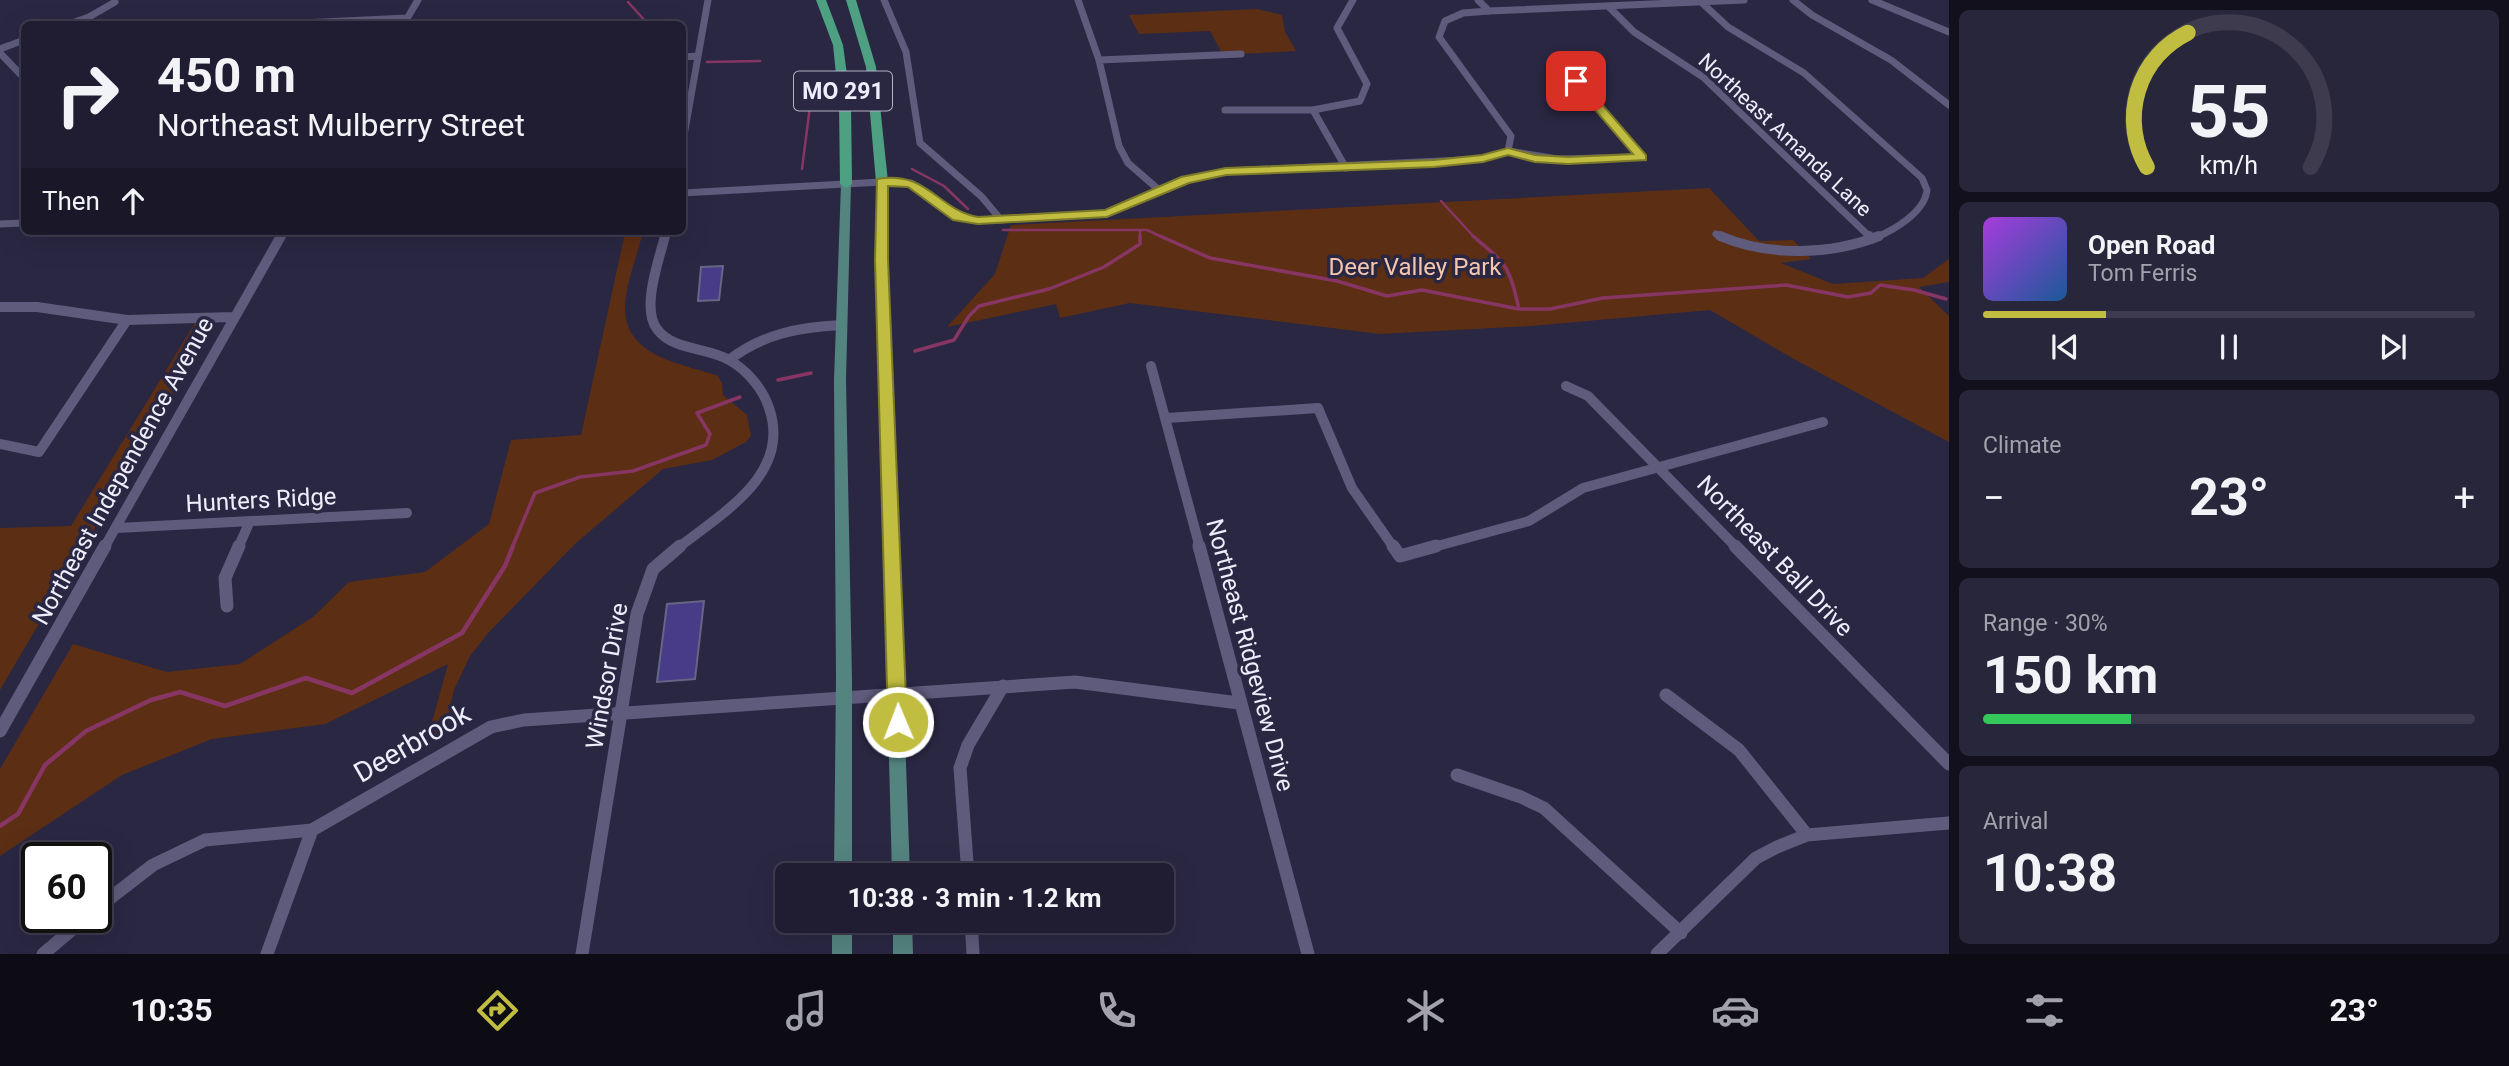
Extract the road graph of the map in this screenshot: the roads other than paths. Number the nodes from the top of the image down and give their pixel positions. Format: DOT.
graph roads {
  1 [pos="418,0"];
  2 [pos="708,0"];
  3 [pos="821,0"];
  4 [pos="851,0"];
  5 [pos="884,0"];
  6 [pos="1078,0"];
  7 [pos="1353,0"];
  8 [pos="1478,0"];
  9 [pos="1744,0"];
  10 [pos="1793,0"];
  11 [pos="1872,0"];
  12 [pos="115,2"];
  13 [pos="1700,2"];
  14 [pos="1608,6"];
  15 [pos="1489,11"];
  16 [pos="78,21"];
  17 [pos="405,21"];
  18 [pos="1949,32"];
  19 [pos="21,41"];
  20 [pos="0,51"];
  21 [pos="1241,54"];
  22 [pos="686,57"];
  23 [pos="698,57"];
  24 [pos="1099,60"];
  25 [pos="1559,62"];
  26 [pos="21,75"];
  27 [pos="1949,105"];
  28 [pos="1225,110"];
  29 [pos="1313,110"];
  30 [pos="686,115"];
  31 [pos="1508,152"];
  32 [pos="1346,168"];
  33 [pos="882,182"];
  34 [pos="846,184"];
  35 [pos="1159,190"];
  36 [pos="686,193"];
  37 [pos="1001,220"];
  38 [pos="21,223"];
  39 [pos="0,224"];
  40 [pos="1716,234"];
  41 [pos="282,235"];
  42 [pos="665,235"];
  43 [pos="1872,239"];
  44 [pos="0,307"];
  45 [pos="233,317"];
  46 [pos="127,320"];
  47 [pos="841,325"];
  48 [pos="729,360"];
  49 [pos="1151,366"];
  50 [pos="1566,386"];
  51 [pos="1167,418"];
  52 [pos="1823,422"];
  53 [pos="0,444"];
  54 [pos="1658,467"];
  55 [pos="407,513"];
  56 [pos="250,521"];
  57 [pos="117,528"];
  58 [pos="227,606"];
  59 [pos="1003,686"];
  60 [pos="897,694"];
  61 [pos="1666,695"];
  62 [pos="844,697"];
  63 [pos="1239,703"];
  64 [pos="620,713"];
  65 [pos="0,731"];
  66 [pos="1949,764"];
  67 [pos="1457,775"];
  68 [pos="1949,823"];
  69 [pos="312,830"];
  70 [pos="1807,835"];
  71 [pos="843,863"];
  72 [pos="901,863"];
  73 [pos="967,863"];
  74 [pos="112,897"];
  75 [pos="68,933"];
  76 [pos="842,933"];
  77 [pos="902,933"];
  78 [pos="972,933"];
  79 [pos="1681,933"];
  80 [pos="43,954"];
  81 [pos="267,954"];
  82 [pos="582,954"];
  83 [pos="842,954"];
  84 [pos="903,954"];
  85 [pos="973,954"];
  86 [pos="1308,954"];
  87 [pos="1657,954"];
  1 -- 17 [label="street"];
  2 -- 23 [label="street"];
  3 -- 34 [label="highway, MO 291"];
  4 -- 33 [label="highway, MO 291"];
  5 -- 37 [label="street"];
  6 -- 24 [label="street"];
  7 -- 29 [label="street"];
  8 -- 15 [label="street"];
  9 -- 13 [label="street"];
  10 -- 27 [label="street"];
  11 -- 18 [label="street"];
  12 -- 16 [label="street"];
  13 -- 14 [label="street"];
  13 -- 43 [label="street"];
  14 -- 15 [label="street"];
  14 -- 43 [label="street, Northeast Amanda Lane"];
  15 -- 31 [label="street"];
  19 -- 20 [label="street"];
  20 -- 26 [label="street"];
  21 -- 24 [label="street"];
  22 -- 23 [label="street"];
  23 -- 30 [label="street"];
  24 -- 35 [label="street"];
  25 -- 31 [label="street"];
  28 -- 29 [label="street"];
  29 -- 32 [label="street"];
  31 -- 32 [label="street"];
  32 -- 35 [label="street"];
  33 -- 34 [label="street"];
  33 -- 37 [label="street"];
  33 -- 60 [label="main road, MO 291"];
  34 -- 36 [label="street"];
  34 -- 47 [label="main road, MO 291"];
  35 -- 37 [label="street"];
  38 -- 39 [label="street"];
  40 -- 43 [label="street"];
  41 -- 45 [label="street, Northeast Independence Avenue"];
  42 -- 48 [label="street, Windsor Drive"];
  44 -- 46 [label="street"];
  45 -- 46 [label="street"];
  45 -- 57 [label="street, Northeast Independence Avenue"];
  46 -- 53 [label="street"];
  47 -- 48 [label="street"];
  47 -- 62 [label="main road, MO 291"];
  48 -- 64 [label="street, Windsor Drive"];
  49 -- 51 [label="street, Northeast Ridgeview Drive"];
  50 -- 54 [label="street, Northeast Ball Drive"];
  51 -- 54 [label="street"];
  51 -- 63 [label="street, Northeast Ridgeview Drive"];
  52 -- 54 [label="street"];
  54 -- 66 [label="street, Northeast Ball Drive"];
  55 -- 56 [label="street, Hunters Ridge"];
  56 -- 57 [label="street, Hunters Ridge"];
  56 -- 58 [label="street"];
  57 -- 65 [label="street, Northeast Independence Avenue"];
  59 -- 60 [label="street, Deerbrook"];
  59 -- 63 [label="street, Deerbrook"];
  59 -- 73 [label="street"];
  60 -- 62 [label="street, Deerbrook"];
  60 -- 72 [label="main road, MO 291"];
  61 -- 70 [label="street"];
  62 -- 64 [label="street, Deerbrook"];
  62 -- 71 [label="main road, MO 291"];
  63 -- 86 [label="street, Northeast Ridgeview Drive"];
  64 -- 69 [label="street, Deerbrook"];
  64 -- 82 [label="street, Windsor Drive"];
  67 -- 79 [label="street"];
  68 -- 70 [label="street"];
  69 -- 74 [label="street, Deerbrook"];
  69 -- 81 [label="street"];
  70 -- 79 [label="street"];
  75 -- 80 [label="street"];
  76 -- 83 [label="main road"];
  77 -- 84 [label="main road"];
  78 -- 85 [label="street"];
  79 -- 87 [label="street"];
}
